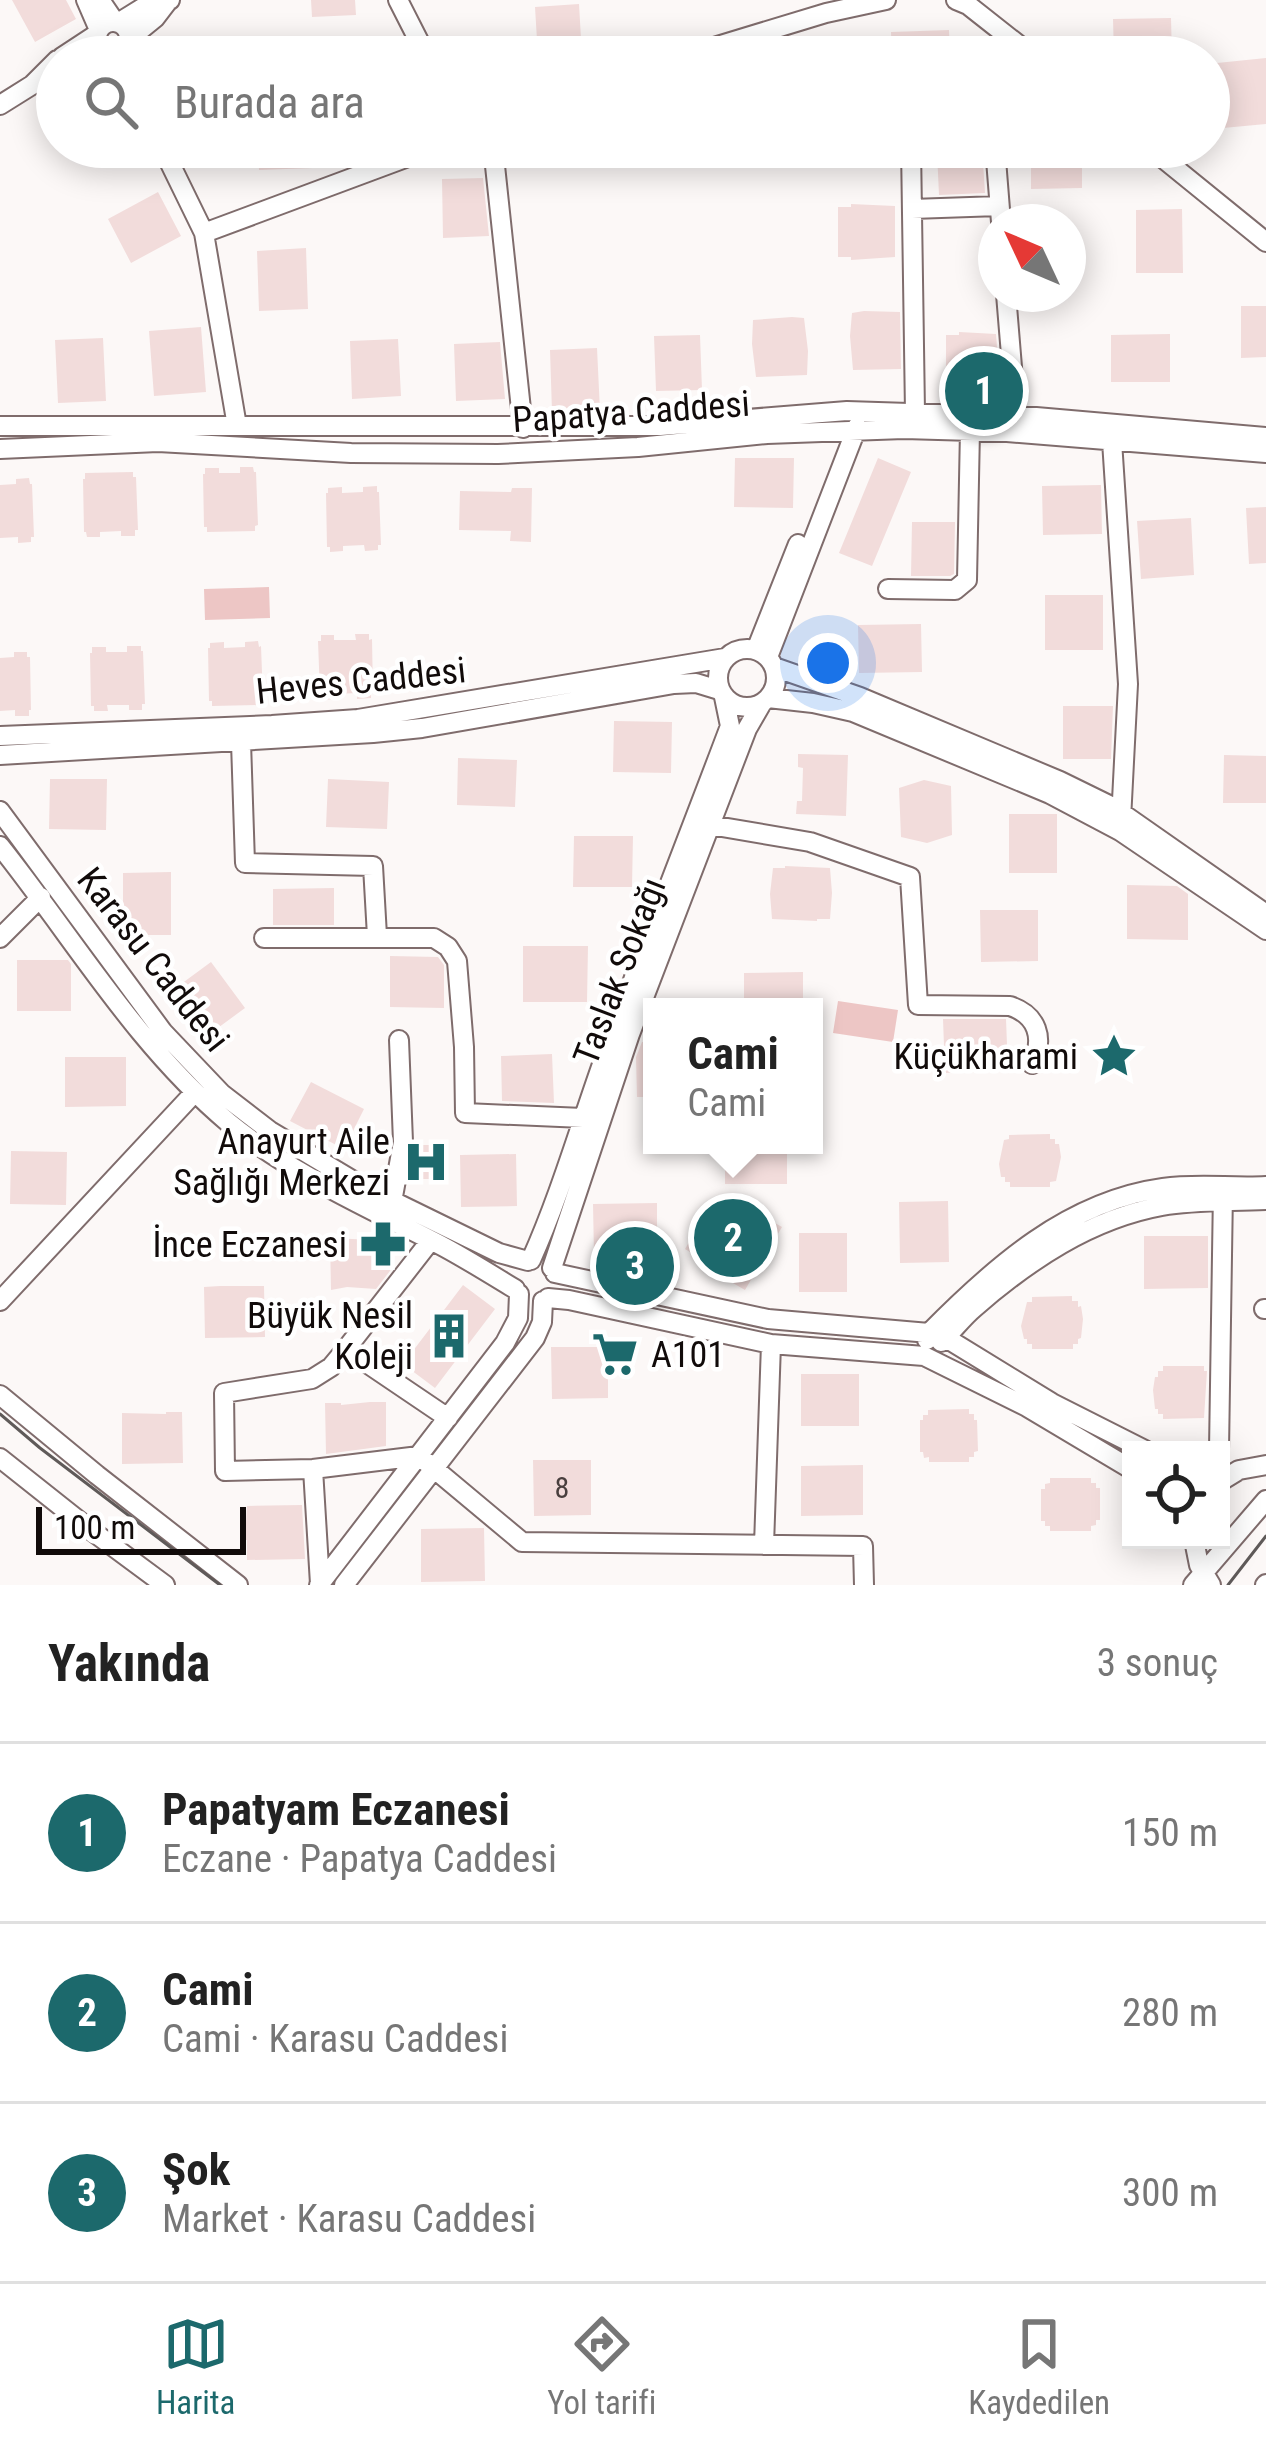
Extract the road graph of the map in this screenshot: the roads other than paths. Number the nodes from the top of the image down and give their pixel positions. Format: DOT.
graph roads {
  1 [pos="86,0"];
  2 [pos="100,0"];
  3 [pos="169,0"];
  4 [pos="398,0"];
  5 [pos="886,0"];
  6 [pos="956,0"];
  7 [pos="108,36"];
  8 [pos="110,36"];
  9 [pos="124,36"];
  10 [pos="417,36"];
  11 [pos="750,36"];
  12 [pos="1003,36"];
  13 [pos="36,81"];
  14 [pos="36,84"];
  15 [pos="32,85"];
  16 [pos="0,105"];
  17 [pos="172,168"];
  18 [pos="379,168"];
  19 [pos="496,168"];
  20 [pos="911,168"];
  21 [pos="997,168"];
  22 [pos="1175,168"];
  23 [pos="999,204"];
  24 [pos="912,209"];
  25 [pos="978,213"];
  26 [pos="204,233"];
  27 [pos="1266,242"];
  28 [pos="1007,312"];
  29 [pos="915,412"];
  30 [pos="1016,416"];
  31 [pos="849,421"];
  32 [pos="237,425"];
  33 [pos="0,426"];
  34 [pos="523,428"];
  35 [pos="970,430"];
  36 [pos="1266,437"];
  37 [pos="1112,441"];
  38 [pos="0,449"];
  39 [pos="1266,453"];
  40 [pos="888,590"];
  41 [pos="725,658"];
  42 [pos="766,658"];
  43 [pos="722,693"];
  44 [pos="765,701"];
  45 [pos="0,736"];
  46 [pos="241,742"];
  47 [pos="0,755"];
  48 [pos="0,811"];
  49 [pos="1120,822"];
  50 [pos="710,825"];
  51 [pos="0,846"];
  52 [pos="41,898"];
  53 [pos="1266,914"];
  54 [pos="1266,930"];
  55 [pos="376,936"];
  56 [pos="0,938"];
  57 [pos="264,938"];
  58 [pos="644,998"];
  59 [pos="643,1000"];
  60 [pos="400,1040"];
  61 [pos="1032,1064"];
  62 [pos="195,1092"];
  63 [pos="583,1118"];
  64 [pos="1266,1186"];
  65 [pos="1224,1195"];
  66 [pos="1266,1200"];
  67 [pos="392,1202"];
  68 [pos="430,1240"];
  69 [pos="529,1261"];
  70 [pos="554,1271"];
  71 [pos="517,1292"];
  72 [pos="546,1299"];
  73 [pos="0,1300"];
  74 [pos="938,1335"];
  75 [pos="771,1344"];
  76 [pos="346,1349"];
  77 [pos="924,1356"];
  78 [pos="0,1395"];
  79 [pos="448,1418"];
  80 [pos="1127,1441"];
  81 [pos="1220,1441"];
  82 [pos="0,1458"];
  83 [pos="427,1462"];
  84 [pos="1122,1464"];
  85 [pos="1266,1465"];
  86 [pos="313,1469"];
  87 [pos="1230,1475"];
  88 [pos="1266,1500"];
  89 [pos="764,1545"];
  90 [pos="1196,1549"];
  91 [pos="1203,1581"];
  92 [pos="320,1584"];
  93 [pos="165,1585"];
  94 [pos="238,1585"];
  95 [pos="344,1585"];
  96 [pos="864,1585"];
  1 -- 7 [label="street"];
  2 -- 8 [label="street"];
  3 -- 9 [label="street"];
  4 -- 10 [label="street"];
  5 -- 11 [label="street"];
  6 -- 12 [label="street"];
  13 -- 15 [label="street"];
  14 -- 15 [label="street"];
  15 -- 16 [label="street"];
  17 -- 26 [label="street"];
  18 -- 26 [label="street"];
  19 -- 34 [label="street"];
  20 -- 24 [label="street"];
  21 -- 23 [label="street"];
  22 -- 27 [label="street"];
  24 -- 25 [label="street"];
  24 -- 29 [label="street"];
  26 -- 32 [label="street"];
  28 -- 30 [label="street"];
  29 -- 30 [label="street, Papatya Caddesi"];
  29 -- 31 [label="street, Papatya Caddesi"];
  30 -- 36 [label="street, Papatya Caddesi"];
  31 -- 34 [label="street, Papatya Caddesi"];
  31 -- 35 [label="street, Papatya Caddesi"];
  31 -- 38 [label="street, Papatya Caddesi"];
  31 -- 42 [label="street"];
  32 -- 33 [label="street, Papatya Caddesi"];
  32 -- 34 [label="street, Papatya Caddesi"];
  35 -- 37 [label="street, Papatya Caddesi"];
  35 -- 40 [label="street"];
  37 -- 39 [label="street, Papatya Caddesi"];
  37 -- 49 [label="street"];
  41 -- 42 [label="street"];
  41 -- 43 [label="street"];
  41 -- 45 [label="street, Heves Caddesi"];
  42 -- 44 [label="street"];
  42 -- 49 [label="street"];
  43 -- 44 [label="street"];
  43 -- 46 [label="street, Heves Caddesi"];
  43 -- 63 [label="street, Taslak Sokağı"];
  44 -- 49 [label="street"];
  44 -- 50 [label="street, Taslak Sokağı"];
  46 -- 47 [label="street, Heves Caddesi"];
  46 -- 55 [label="street"];
  48 -- 67 [label="street, Karasu Caddesi"];
  49 -- 53 [label="street"];
  49 -- 54 [label="street"];
  50 -- 58 [label="street, Taslak Sokağı"];
  50 -- 61 [label="street"];
  51 -- 52 [label="street, Karasu Caddesi"];
  52 -- 56 [label="street"];
  52 -- 62 [label="street, Karasu Caddesi"];
  55 -- 57 [label="street"];
  55 -- 63 [label="street"];
  59 -- 70 [label="street, Taslak Sokağı"];
  60 -- 67 [label="street"];
  62 -- 68 [label="street, Karasu Caddesi"];
  62 -- 73 [label="street"];
  63 -- 69 [label="street, Taslak Sokağı"];
  64 -- 65 [label="street"];
  65 -- 66 [label="street"];
  65 -- 74 [label="street"];
  65 -- 81 [label="street"];
  67 -- 69 [label="street, Karasu Caddesi"];
  68 -- 71 [label="street, Karasu Caddesi"];
  68 -- 76 [label="street"];
  69 -- 70 [label="street"];
  69 -- 71 [label="street"];
  70 -- 72 [label="street"];
  70 -- 74 [label="street"];
  71 -- 72 [label="street"];
  71 -- 79 [label="street"];
  72 -- 75 [label="street"];
  72 -- 83 [label="street"];
  74 -- 77 [label="street"];
  74 -- 80 [label="street"];
  75 -- 77 [label="street"];
  75 -- 89 [label="street"];
  76 -- 79 [label="street"];
  76 -- 86 [label="street"];
  77 -- 84 [label="street"];
  78 -- 94 [label="street"];
  79 -- 83 [label="street"];
  82 -- 93 [label="street"];
  83 -- 86 [label="street"];
  83 -- 89 [label="street"];
  83 -- 92 [label="street"];
  83 -- 95 [label="street"];
  85 -- 87 [label="street"];
  86 -- 92 [label="street"];
  88 -- 91 [label="street"];
  89 -- 96 [label="street"];
  90 -- 91 [label="street"];
}
